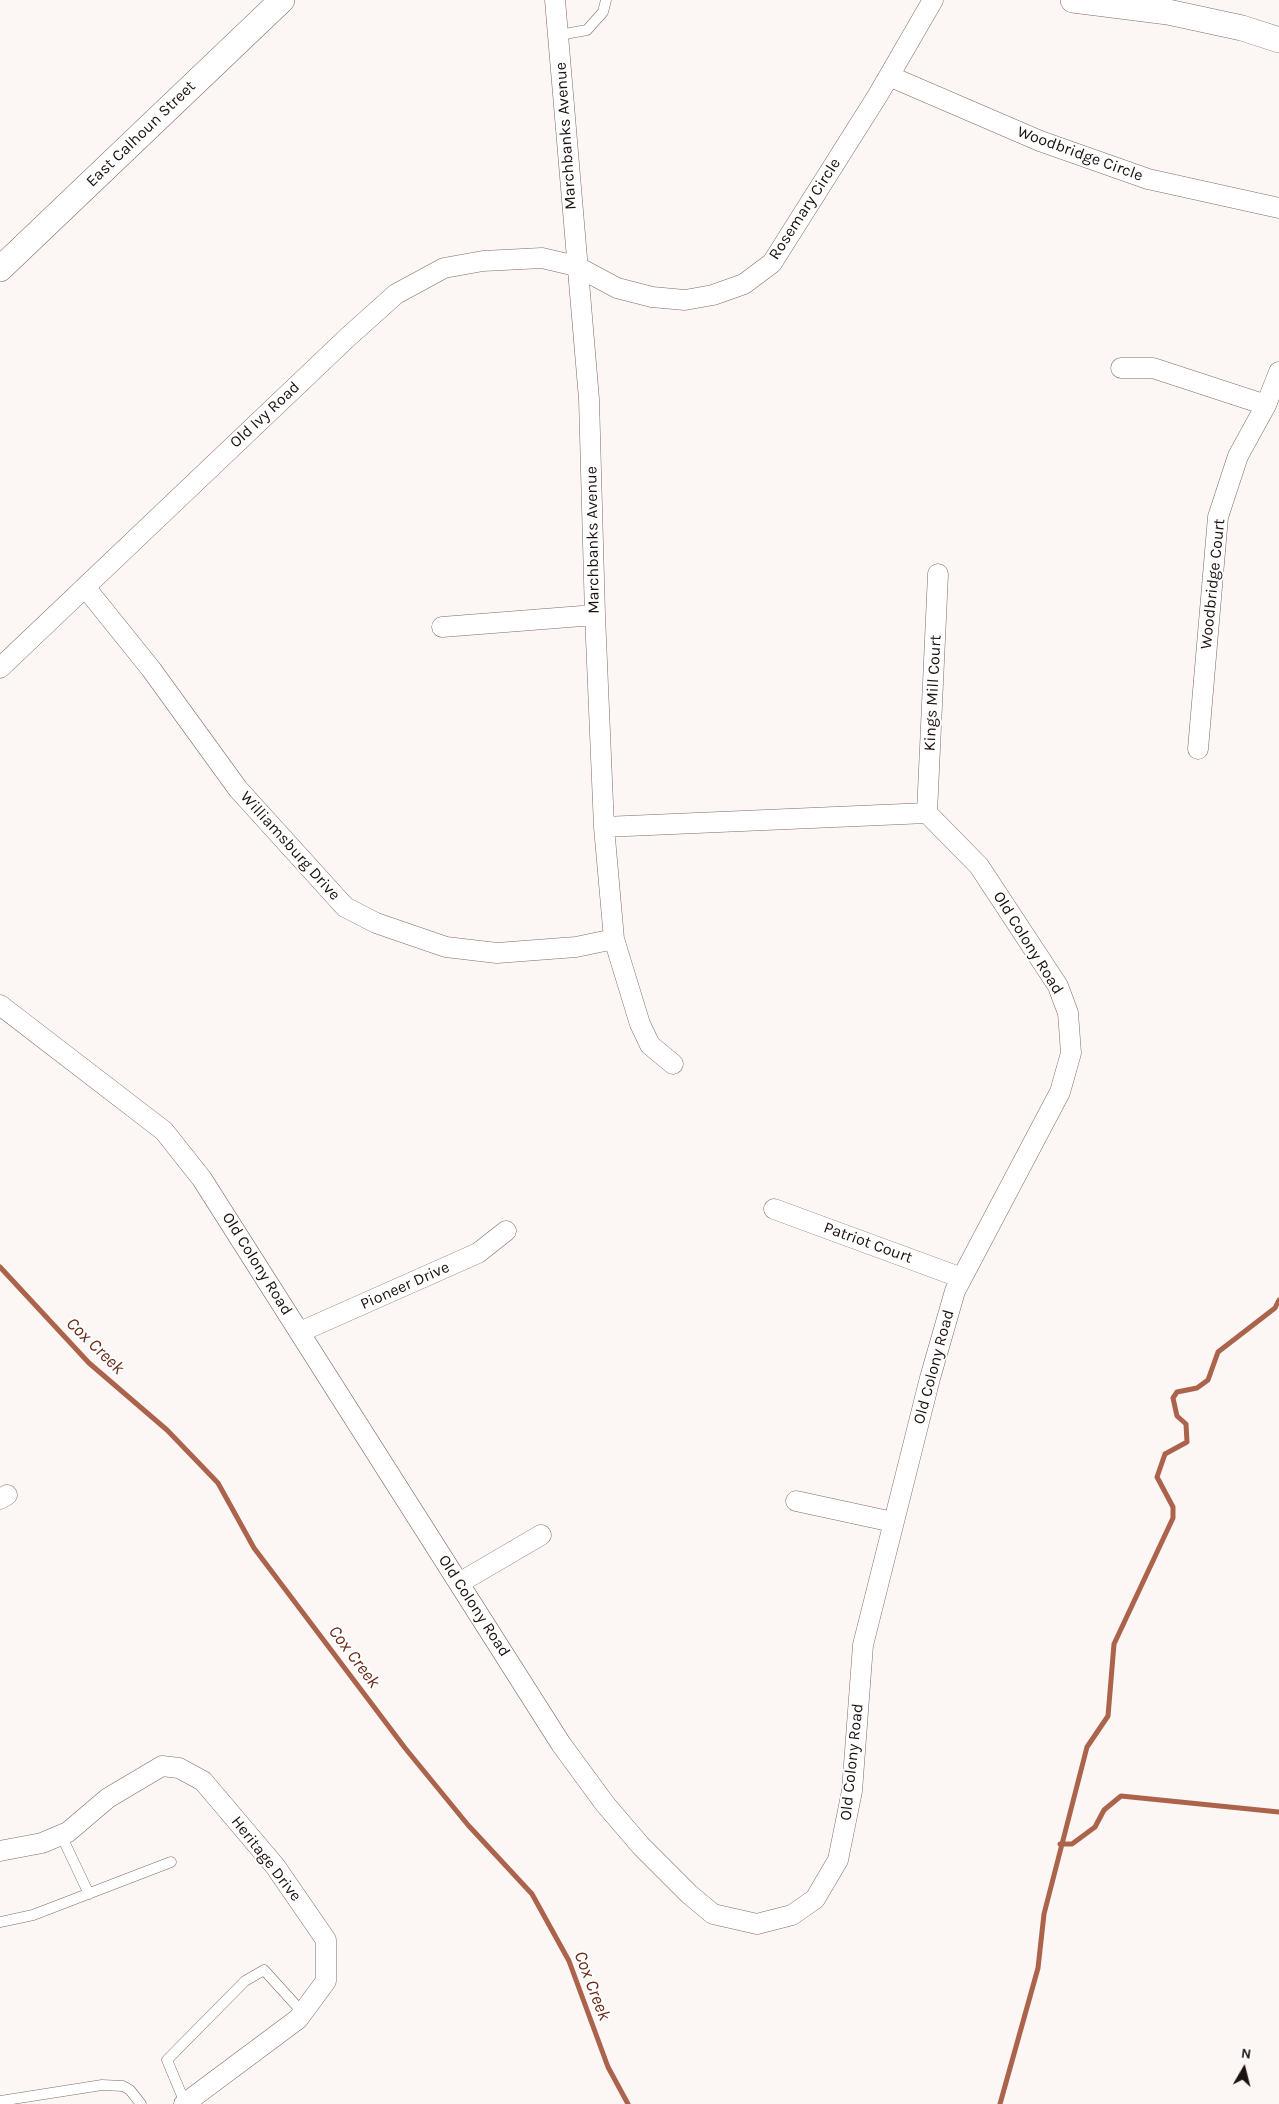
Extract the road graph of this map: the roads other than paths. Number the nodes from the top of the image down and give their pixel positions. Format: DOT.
graph roads {
  1 [pos="282,0"];
  2 [pos="555,0"];
  3 [pos="606,0"];
  4 [pos="933,0"];
  5 [pos="1073,0"];
  6 [pos="559,35"];
  7 [pos="1279,40"];
  8 [pos="889,76"];
  9 [pos="1279,208"];
  10 [pos="576,266"];
  11 [pos="0,269"];
  12 [pos="1121,368"];
  13 [pos="1279,372"];
  14 [pos="1266,405"];
  15 [pos="938,574"];
  16 [pos="85,586"];
  17 [pos="595,615"];
  18 [pos="442,627"];
  19 [pos="0,668"];
  20 [pos="1198,749"];
  21 [pos="927,813"];
  22 [pos="604,828"];
  23 [pos="614,939"];
  24 [pos="0,1005"];
  25 [pos="673,1064"];
  26 [pos="774,1209"];
  27 [pos="506,1231"];
  28 [pos="962,1278"];
  29 [pos="300,1332"];
  30 [pos="796,1501"];
  31 [pos="893,1522"];
  32 [pos="541,1535"];
  33 [pos="459,1583"];
  34 [pos="61,1835"];
  35 [pos="0,1850"];
  36 [pos="171,1862"];
  37 [pos="89,1894"];
  38 [pos="0,1922"];
  39 [pos="303,2013"];
  40 [pos="0,2101"];
  41 [pos="141,2104"];
  42 [pos="185,2104"];
  1 -- 11 [label="street, East Calhoun Street"];
  2 -- 6 [label="street, Marchbanks Avenue"];
  3 -- 6 [label="lane"];
  4 -- 8 [label="street, Rosemary Circle"];
  5 -- 7 [label="street"];
  6 -- 10 [label="street, Marchbanks Avenue"];
  8 -- 9 [label="street, Woodbridge Circle"];
  8 -- 10 [label="street, Rosemary Circle"];
  10 -- 16 [label="street, Old Ivy Road"];
  10 -- 17 [label="street, Marchbanks Avenue"];
  12 -- 14 [label="street"];
  13 -- 14 [label="street, Woodbridge Court"];
  14 -- 20 [label="street, Woodbridge Court"];
  15 -- 21 [label="street, Kings Mill Court"];
  16 -- 19 [label="street, Old Ivy Road"];
  16 -- 23 [label="street, Williamsburg Drive"];
  17 -- 18 [label="street"];
  17 -- 22 [label="street, Marchbanks Avenue"];
  21 -- 22 [label="street"];
  21 -- 28 [label="street, Old Colony Road"];
  22 -- 23 [label="street, Marchbanks Avenue"];
  23 -- 25 [label="street, Marchbanks Avenue"];
  24 -- 29 [label="street, Old Colony Road"];
  26 -- 28 [label="street, Patriot Court"];
  27 -- 29 [label="street, Pioneer Drive"];
  28 -- 31 [label="street, Old Colony Road"];
  29 -- 33 [label="street, Old Colony Road"];
  30 -- 31 [label="street"];
  31 -- 33 [label="street, Old Colony Road"];
  32 -- 33 [label="street"];
  34 -- 35 [label="street, Heritage Drive"];
  34 -- 37 [label="lane"];
  34 -- 39 [label="street, Heritage Drive"];
  36 -- 37 [label="lane"];
  37 -- 38 [label="lane"];
  39 -- 42 [label="street, Heritage Drive"];
  39 -- 42 [label="lane"];
  40 -- 41 [label="lane"];
}
